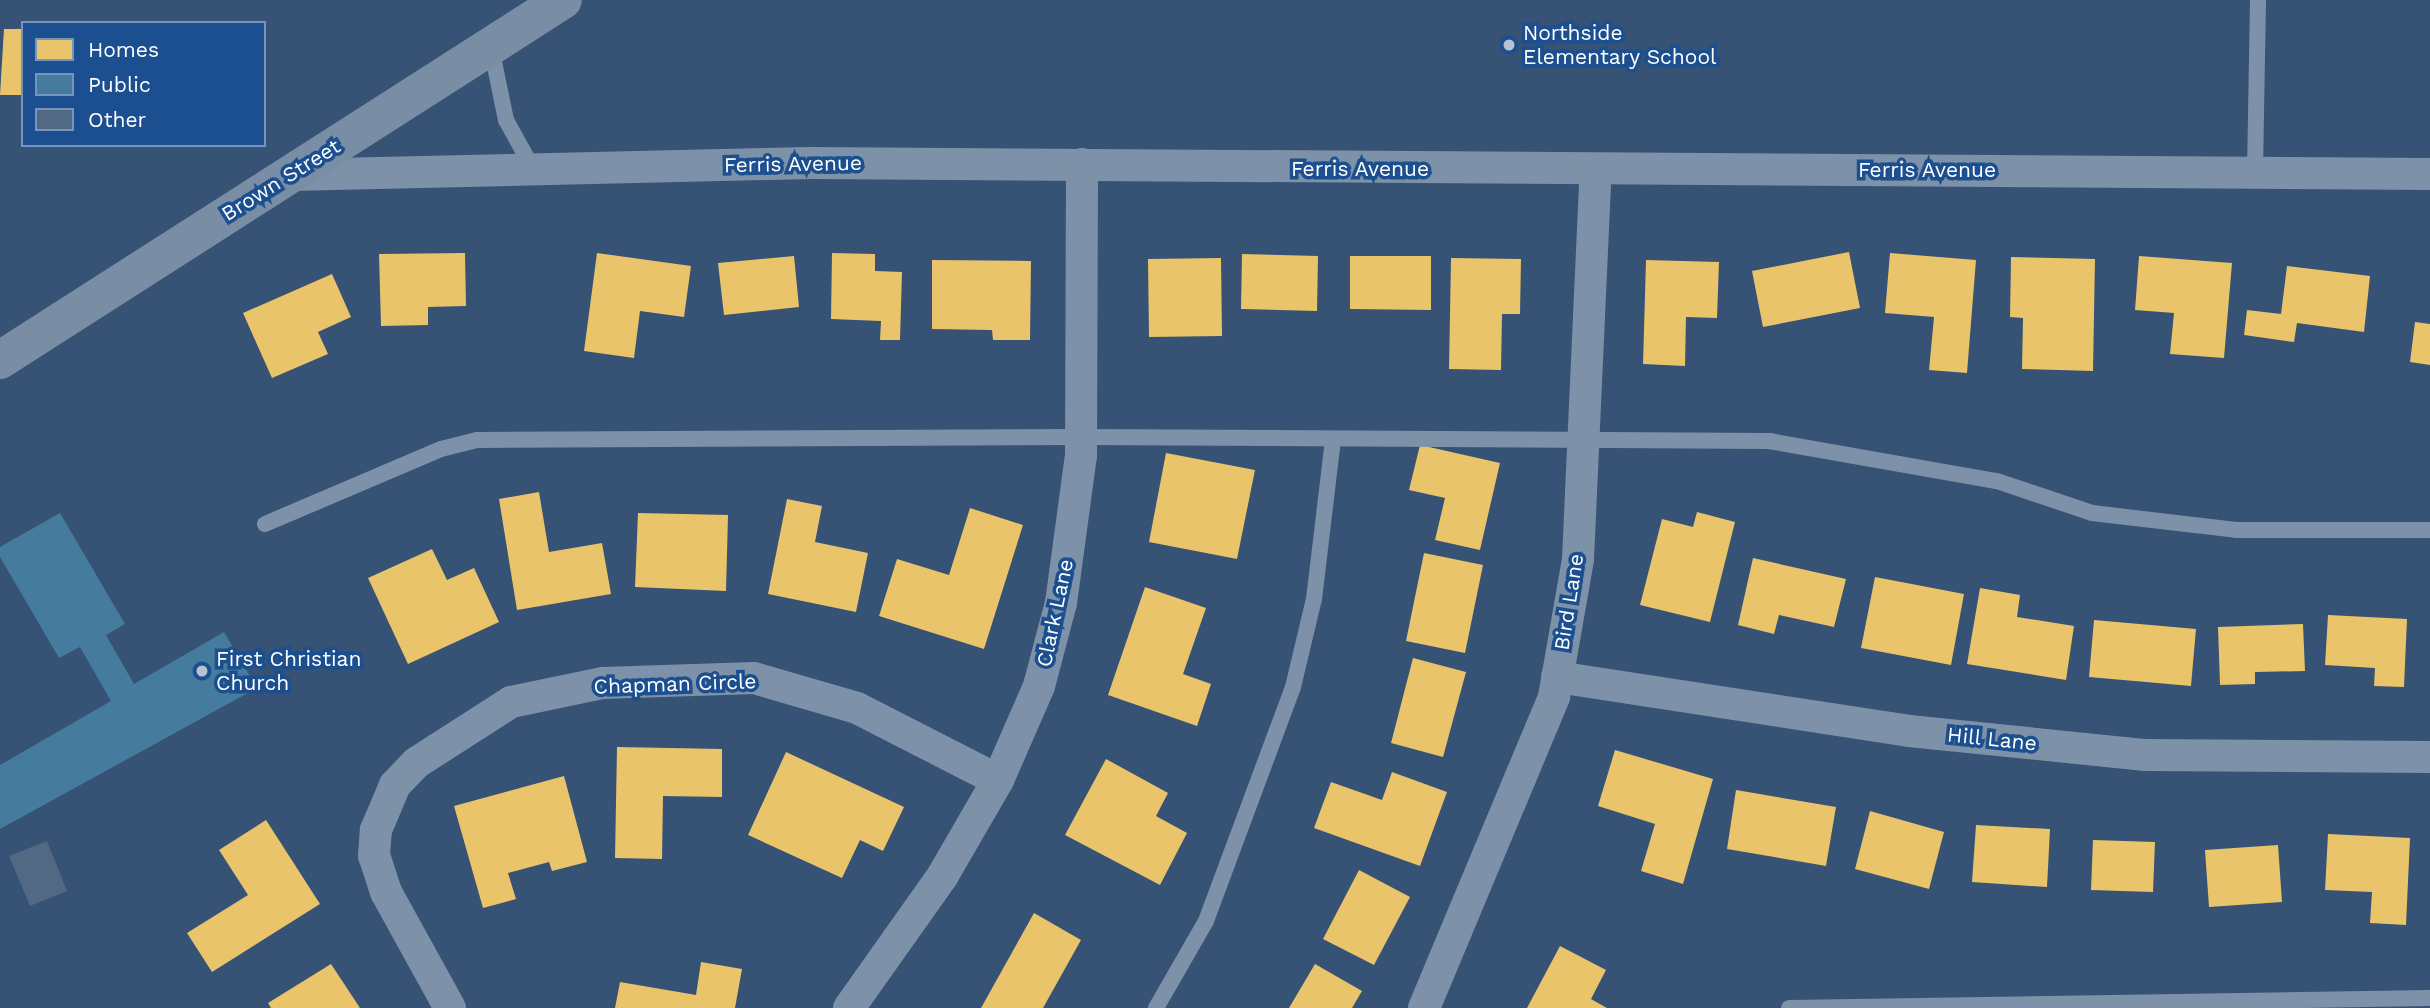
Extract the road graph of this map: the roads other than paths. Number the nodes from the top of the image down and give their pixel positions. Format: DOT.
graph roads {
  1 [pos="563,0"];
  2 [pos="2258,0"];
  3 [pos="491,46"];
  4 [pos="1083,164"];
  5 [pos="533,169"];
  6 [pos="1596,169"];
  7 [pos="2255,172"];
  8 [pos="2430,174"];
  9 [pos="289,175"];
  10 [pos="0,360"];
  11 [pos="1081,438"];
  12 [pos="1333,439"];
  13 [pos="1583,441"];
  14 [pos="265,524"];
  15 [pos="2430,530"];
  16 [pos="1557,677"];
  17 [pos="2430,757"];
  18 [pos="998,780"];
  19 [pos="2430,998"];
  20 [pos="450,1008"];
  21 [pos="849,1008"];
  22 [pos="1156,1008"];
  23 [pos="1424,1008"];
  24 [pos="1789,1008"];
  1 -- 3 [label="main road, Brown Street"];
  2 -- 7 [label="lane"];
  3 -- 5 [label="lane"];
  3 -- 9 [label="main road, Brown Street"];
  4 -- 5 [label="street, Ferris Avenue"];
  4 -- 6 [label="street, Ferris Avenue"];
  4 -- 11 [label="street, Clark Lane"];
  5 -- 9 [label="street, Ferris Avenue"];
  6 -- 7 [label="street, Ferris Avenue"];
  6 -- 13 [label="street, Bird Lane"];
  7 -- 8 [label="street, Ferris Avenue"];
  9 -- 10 [label="main road, Brown Street"];
  11 -- 12 [label="lane"];
  11 -- 14 [label="lane"];
  11 -- 18 [label="street, Clark Lane"];
  12 -- 13 [label="lane"];
  12 -- 22 [label="lane"];
  13 -- 15 [label="lane"];
  13 -- 16 [label="street, Bird Lane"];
  16 -- 17 [label="street, Hill Lane"];
  16 -- 23 [label="street, Bird Lane"];
  18 -- 20 [label="street, Chapman Circle"];
  18 -- 21 [label="street, Clark Lane"];
  19 -- 24 [label="lane"];
}
